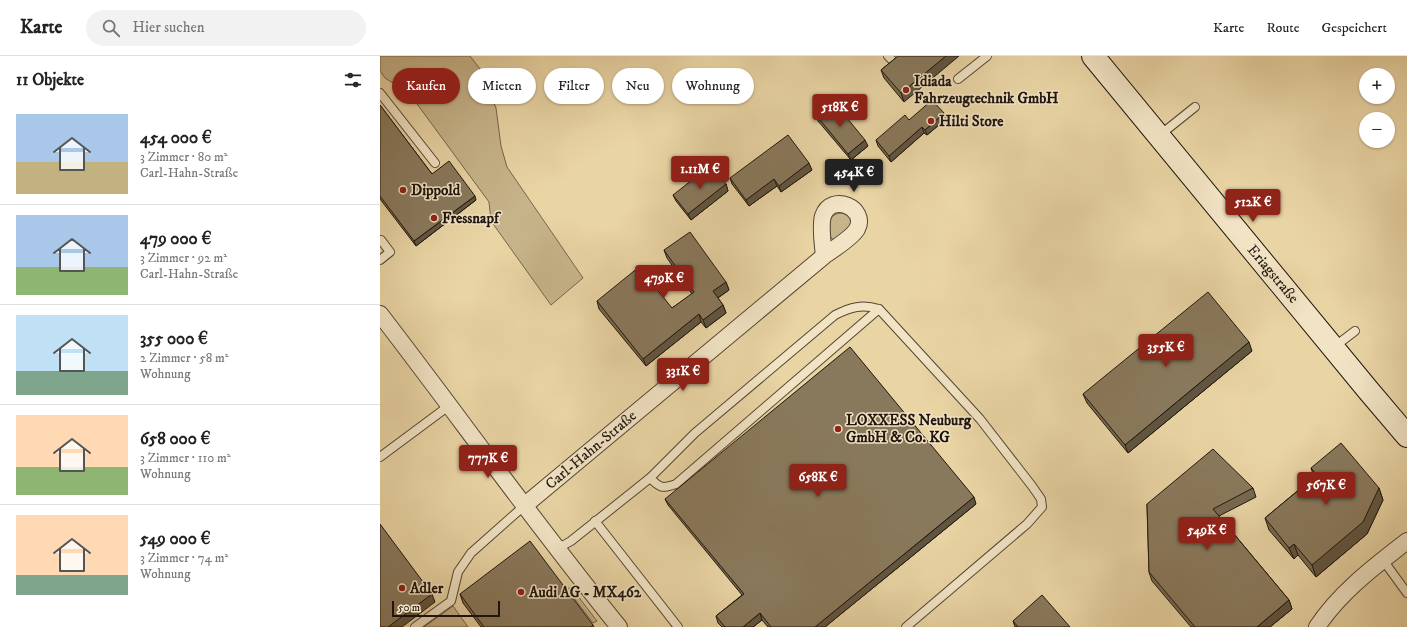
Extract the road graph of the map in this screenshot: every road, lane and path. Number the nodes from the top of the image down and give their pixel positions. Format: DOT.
graph roads {
  1 [pos="987,56"];
  2 [pos="1094,56"];
  3 [pos="958,80"];
  4 [pos="380,94"];
  5 [pos="1195,107"];
  6 [pos="1159,136"];
  7 [pos="435,163"];
  8 [pos="381,240"];
  9 [pos="824,256"];
  10 [pos="380,260"];
  11 [pos="880,309"];
  12 [pos="380,314"];
  13 [pos="1355,331"];
  14 [pos="1334,347"];
  15 [pos="450,405"];
  16 [pos="1407,436"];
  17 [pos="380,458"];
  18 [pos="650,478"];
  19 [pos="524,506"];
  20 [pos="595,521"];
  21 [pos="1407,540"];
  22 [pos="558,549"];
  23 [pos="1383,560"];
  24 [pos="1407,593"];
  25 [pos="415,627"];
  26 [pos="619,627"];
  27 [pos="678,627"];
  28 [pos="906,627"];
  29 [pos="1317,627"];
  1 -- 3 [label="lane"];
  2 -- 6 [label="street, Eriagstraße"];
  4 -- 7 [label="lane"];
  5 -- 6 [label="lane"];
  6 -- 14 [label="street, Eriagstraße"];
  8 -- 10 [label="lane"];
  9 -- 19 [label="street, Carl-Hahn-Straße"];
  11 -- 18 [label="lane"];
  11 -- 18 [label="lane"];
  11 -- 28 [label="lane"];
  12 -- 15 [label="street"];
  13 -- 14 [label="lane"];
  14 -- 16 [label="street, Eriagstraße"];
  15 -- 17 [label="lane"];
  15 -- 19 [label="street"];
  18 -- 20 [label="lane"];
  19 -- 22 [label="street"];
  19 -- 25 [label="lane"];
  20 -- 22 [label="lane"];
  20 -- 27 [label="lane"];
  21 -- 23 [label="street"];
  22 -- 26 [label="street"];
  23 -- 24 [label="lane"];
  23 -- 29 [label="street"];
}
